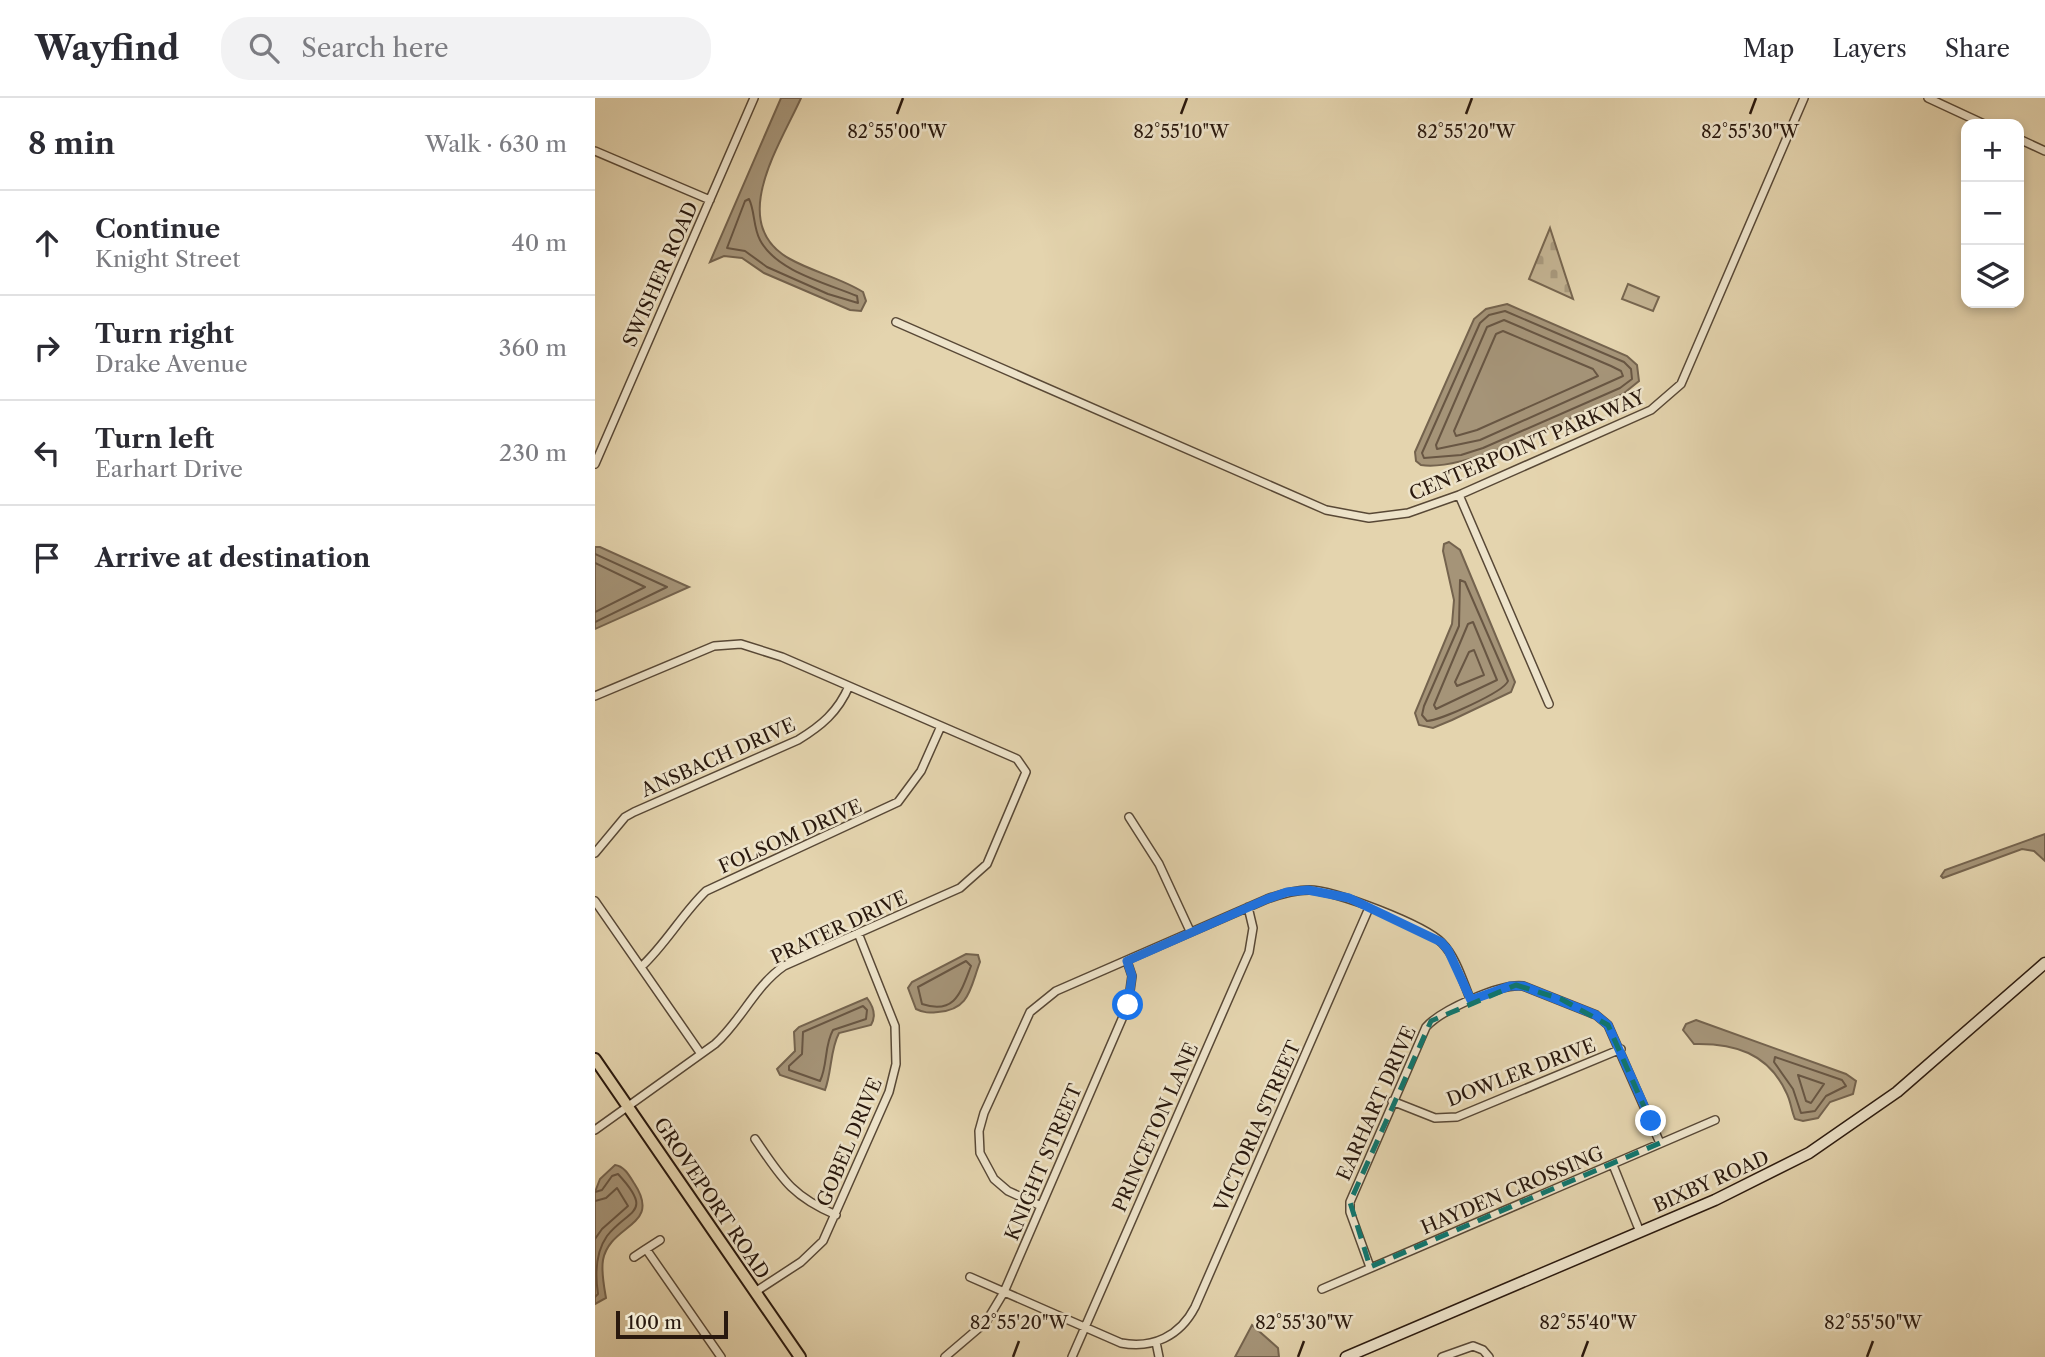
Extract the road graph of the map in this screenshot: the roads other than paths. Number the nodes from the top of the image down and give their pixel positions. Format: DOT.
graph roads {
  1 [pos="754,98"];
  2 [pos="1804,98"];
  3 [pos="1928,98"];
  4 [pos="1973,119"];
  5 [pos="2024,141"];
  6 [pos="595,151"];
  7 [pos="2045,151"];
  8 [pos="710,200"];
  9 [pos="896,322"];
  10 [pos="595,464"];
  11 [pos="1459,495"];
  12 [pos="849,686"];
  13 [pos="595,696"];
  14 [pos="1549,704"];
  15 [pos="941,726"];
  16 [pos="1129,817"];
  17 [pos="595,853"];
  18 [pos="595,901"];
  19 [pos="1248,906"];
  20 [pos="1369,908"];
  21 [pos="1191,931"];
  22 [pos="858,933"];
  23 [pos="1127,961"];
  24 [pos="2045,963"];
  25 [pos="641,967"];
  26 [pos="1471,1000"];
  27 [pos="1621,1049"];
  28 [pos="701,1054"];
  29 [pos="595,1059"];
  30 [pos="1392,1101"];
  31 [pos="628,1107"];
  32 [pos="1715,1120"];
  33 [pos="595,1130"];
  34 [pos="755,1139"];
  35 [pos="1660,1143"];
  36 [pos="1613,1165"];
  37 [pos="1041,1206"];
  38 [pos="836,1215"];
  39 [pos="1640,1232"];
  40 [pos="660,1240"];
  41 [pos="646,1249"];
  42 [pos="633,1257"];
  43 [pos="1370,1267"];
  44 [pos="970,1277"];
  45 [pos="1322,1289"];
  46 [pos="755,1292"];
  47 [pos="1004,1292"];
  48 [pos="1085,1327"];
  49 [pos="1156,1342"];
  50 [pos="721,1357"];
  51 [pos="800,1357"];
  52 [pos="945,1357"];
  53 [pos="1072,1357"];
  54 [pos="1160,1357"];
  55 [pos="1346,1357"];
  56 [pos="1442,1357"];
  57 [pos="1489,1357"];
  1 -- 8 [label="street, SWISHER ROAD"];
  2 -- 11 [label="street, CENTERPOINT PARKWAY"];
  3 -- 4 [label="street"];
  5 -- 7 [label="street"];
  6 -- 8 [label="street"];
  8 -- 10 [label="street, SWISHER ROAD"];
  9 -- 11 [label="street, CENTERPOINT PARKWAY"];
  11 -- 14 [label="street"];
  12 -- 13 [label="street"];
  12 -- 15 [label="street"];
  12 -- 17 [label="street, ANSBACH DRIVE"];
  15 -- 22 [label="street, PRATER DRIVE"];
  15 -- 25 [label="street, FOLSOM DRIVE"];
  16 -- 21 [label="street"];
  18 -- 25 [label="street"];
  19 -- 20 [label="street"];
  19 -- 21 [label="street"];
  19 -- 48 [label="street, PRINCETON LANE"];
  20 -- 26 [label="street"];
  20 -- 49 [label="street, VICTORIA STREET"];
  21 -- 23 [label="street"];
  22 -- 28 [label="street, PRATER DRIVE"];
  22 -- 38 [label="street, GOBEL DRIVE"];
  23 -- 37 [label="street, KNIGHT STREET"];
  23 -- 37 [label="street"];
  24 -- 39 [label="street, BIXBY ROAD"];
  25 -- 28 [label="street"];
  26 -- 27 [label="street, EARHART DRIVE"];
  26 -- 30 [label="street, EARHART DRIVE"];
  27 -- 30 [label="street, DOWLER DRIVE"];
  27 -- 35 [label="street, EARHART DRIVE"];
  28 -- 31 [label="street, PRATER DRIVE"];
  29 -- 31 [label="main road, GROVEPORT ROAD"];
  30 -- 43 [label="street, EARHART DRIVE"];
  31 -- 33 [label="street, PRATER DRIVE"];
  31 -- 46 [label="main road, GROVEPORT ROAD"];
  32 -- 35 [label="street, HAYDEN CROSSING"];
  34 -- 38 [label="street"];
  35 -- 36 [label="street, HAYDEN CROSSING"];
  36 -- 39 [label="street"];
  36 -- 43 [label="street, HAYDEN CROSSING"];
  37 -- 47 [label="street, KNIGHT STREET"];
  38 -- 46 [label="street, GOBEL DRIVE"];
  39 -- 55 [label="street, BIXBY ROAD"];
  40 -- 41 [label="street"];
  41 -- 42 [label="street"];
  41 -- 50 [label="street"];
  43 -- 45 [label="street, HAYDEN CROSSING"];
  44 -- 47 [label="street"];
  46 -- 51 [label="main road, GROVEPORT ROAD"];
  47 -- 48 [label="street"];
  47 -- 52 [label="street, KNIGHT STREET"];
  48 -- 49 [label="street"];
  48 -- 53 [label="street, PRINCETON LANE"];
  49 -- 54 [label="street"];
  56 -- 57 [label="street"];
}
